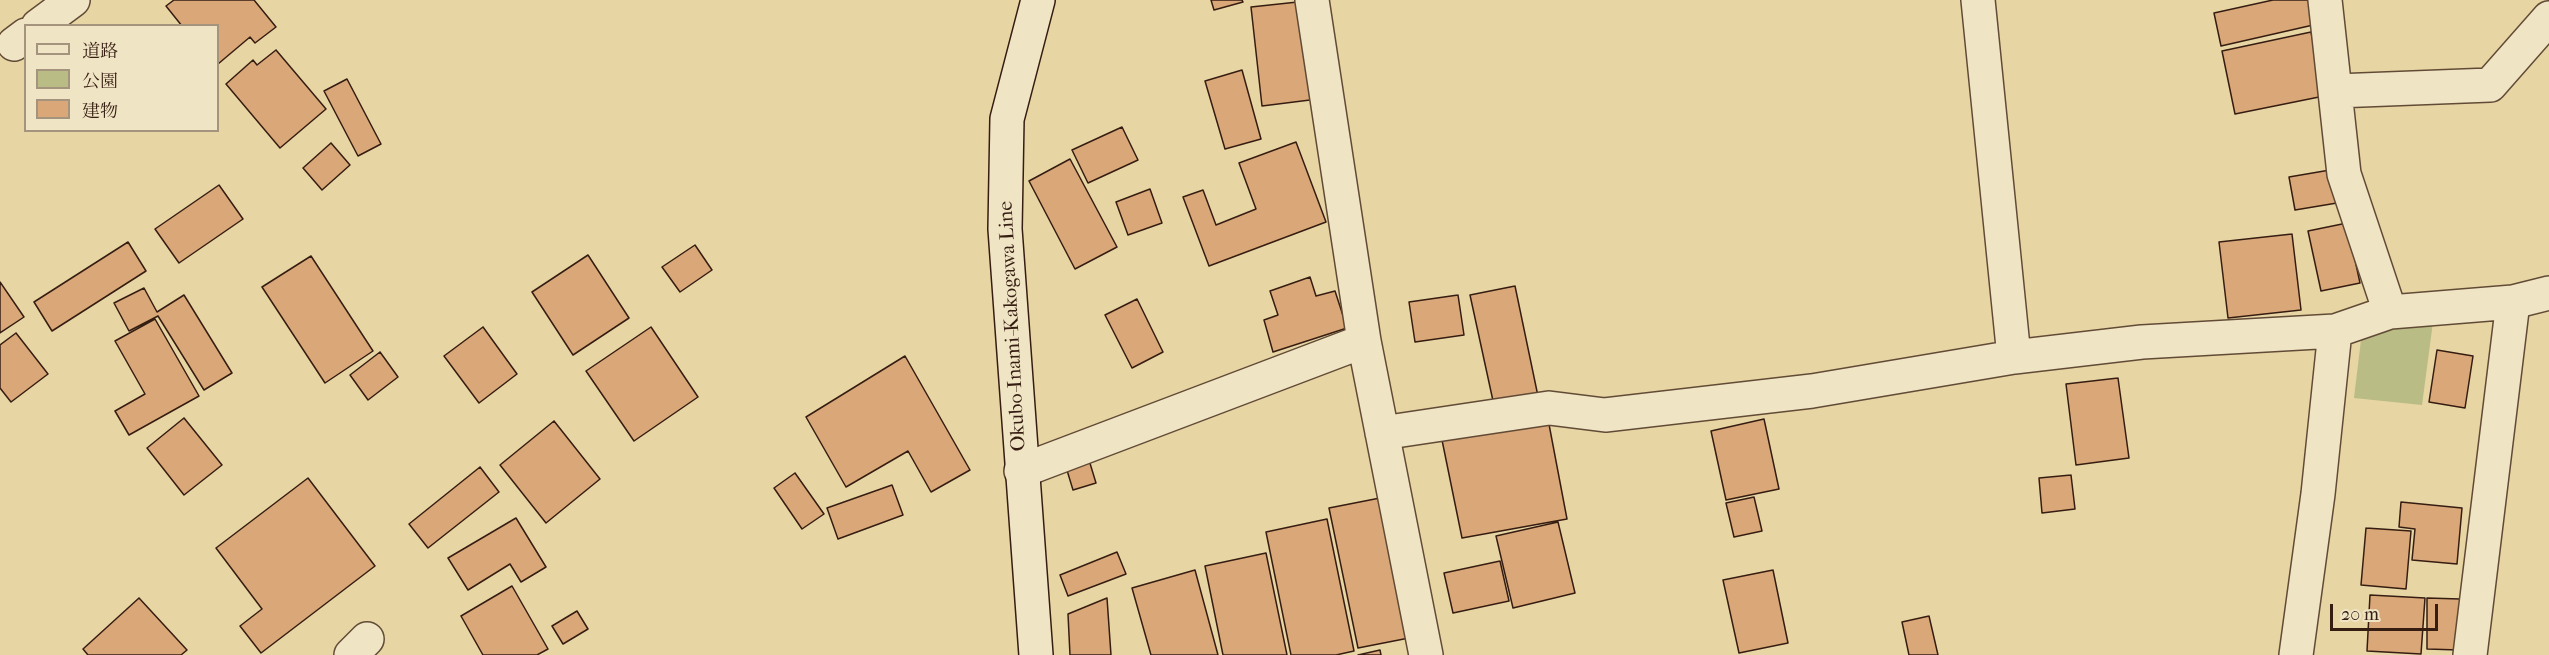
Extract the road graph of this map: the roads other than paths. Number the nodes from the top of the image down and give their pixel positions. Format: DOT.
graph roads {
  1 [pos="73,0"];
  2 [pos="1038,0"];
  3 [pos="1312,0"];
  4 [pos="1978,0"];
  5 [pos="2325,0"];
  6 [pos="2549,18"];
  7 [pos="41,24"];
  8 [pos="2336,91"];
  9 [pos="2549,293"];
  10 [pos="2513,302"];
  11 [pos="2390,312"];
  12 [pos="2334,331"];
  13 [pos="1364,341"];
  14 [pos="2014,357"];
  15 [pos="1383,434"];
  16 [pos="1021,471"];
  17 [pos="1036,655"];
  18 [pos="1426,655"];
  19 [pos="2296,655"];
  20 [pos="2470,655"];
  1 -- 7 [label="street"];
  2 -- 16 [label="street, Okubo-Inami-Kakogawa Line"];
  3 -- 13 [label="street"];
  4 -- 14 [label="street"];
  5 -- 8 [label="street"];
  6 -- 8 [label="street"];
  8 -- 11 [label="street"];
  9 -- 10 [label="street"];
  10 -- 11 [label="street"];
  10 -- 20 [label="street"];
  11 -- 12 [label="street"];
  12 -- 14 [label="street"];
  12 -- 19 [label="street"];
  13 -- 15 [label="street"];
  13 -- 16 [label="street"];
  14 -- 15 [label="street"];
  15 -- 18 [label="street"];
  16 -- 17 [label="street, Okubo-Inami-Kakogawa Line"];
}
